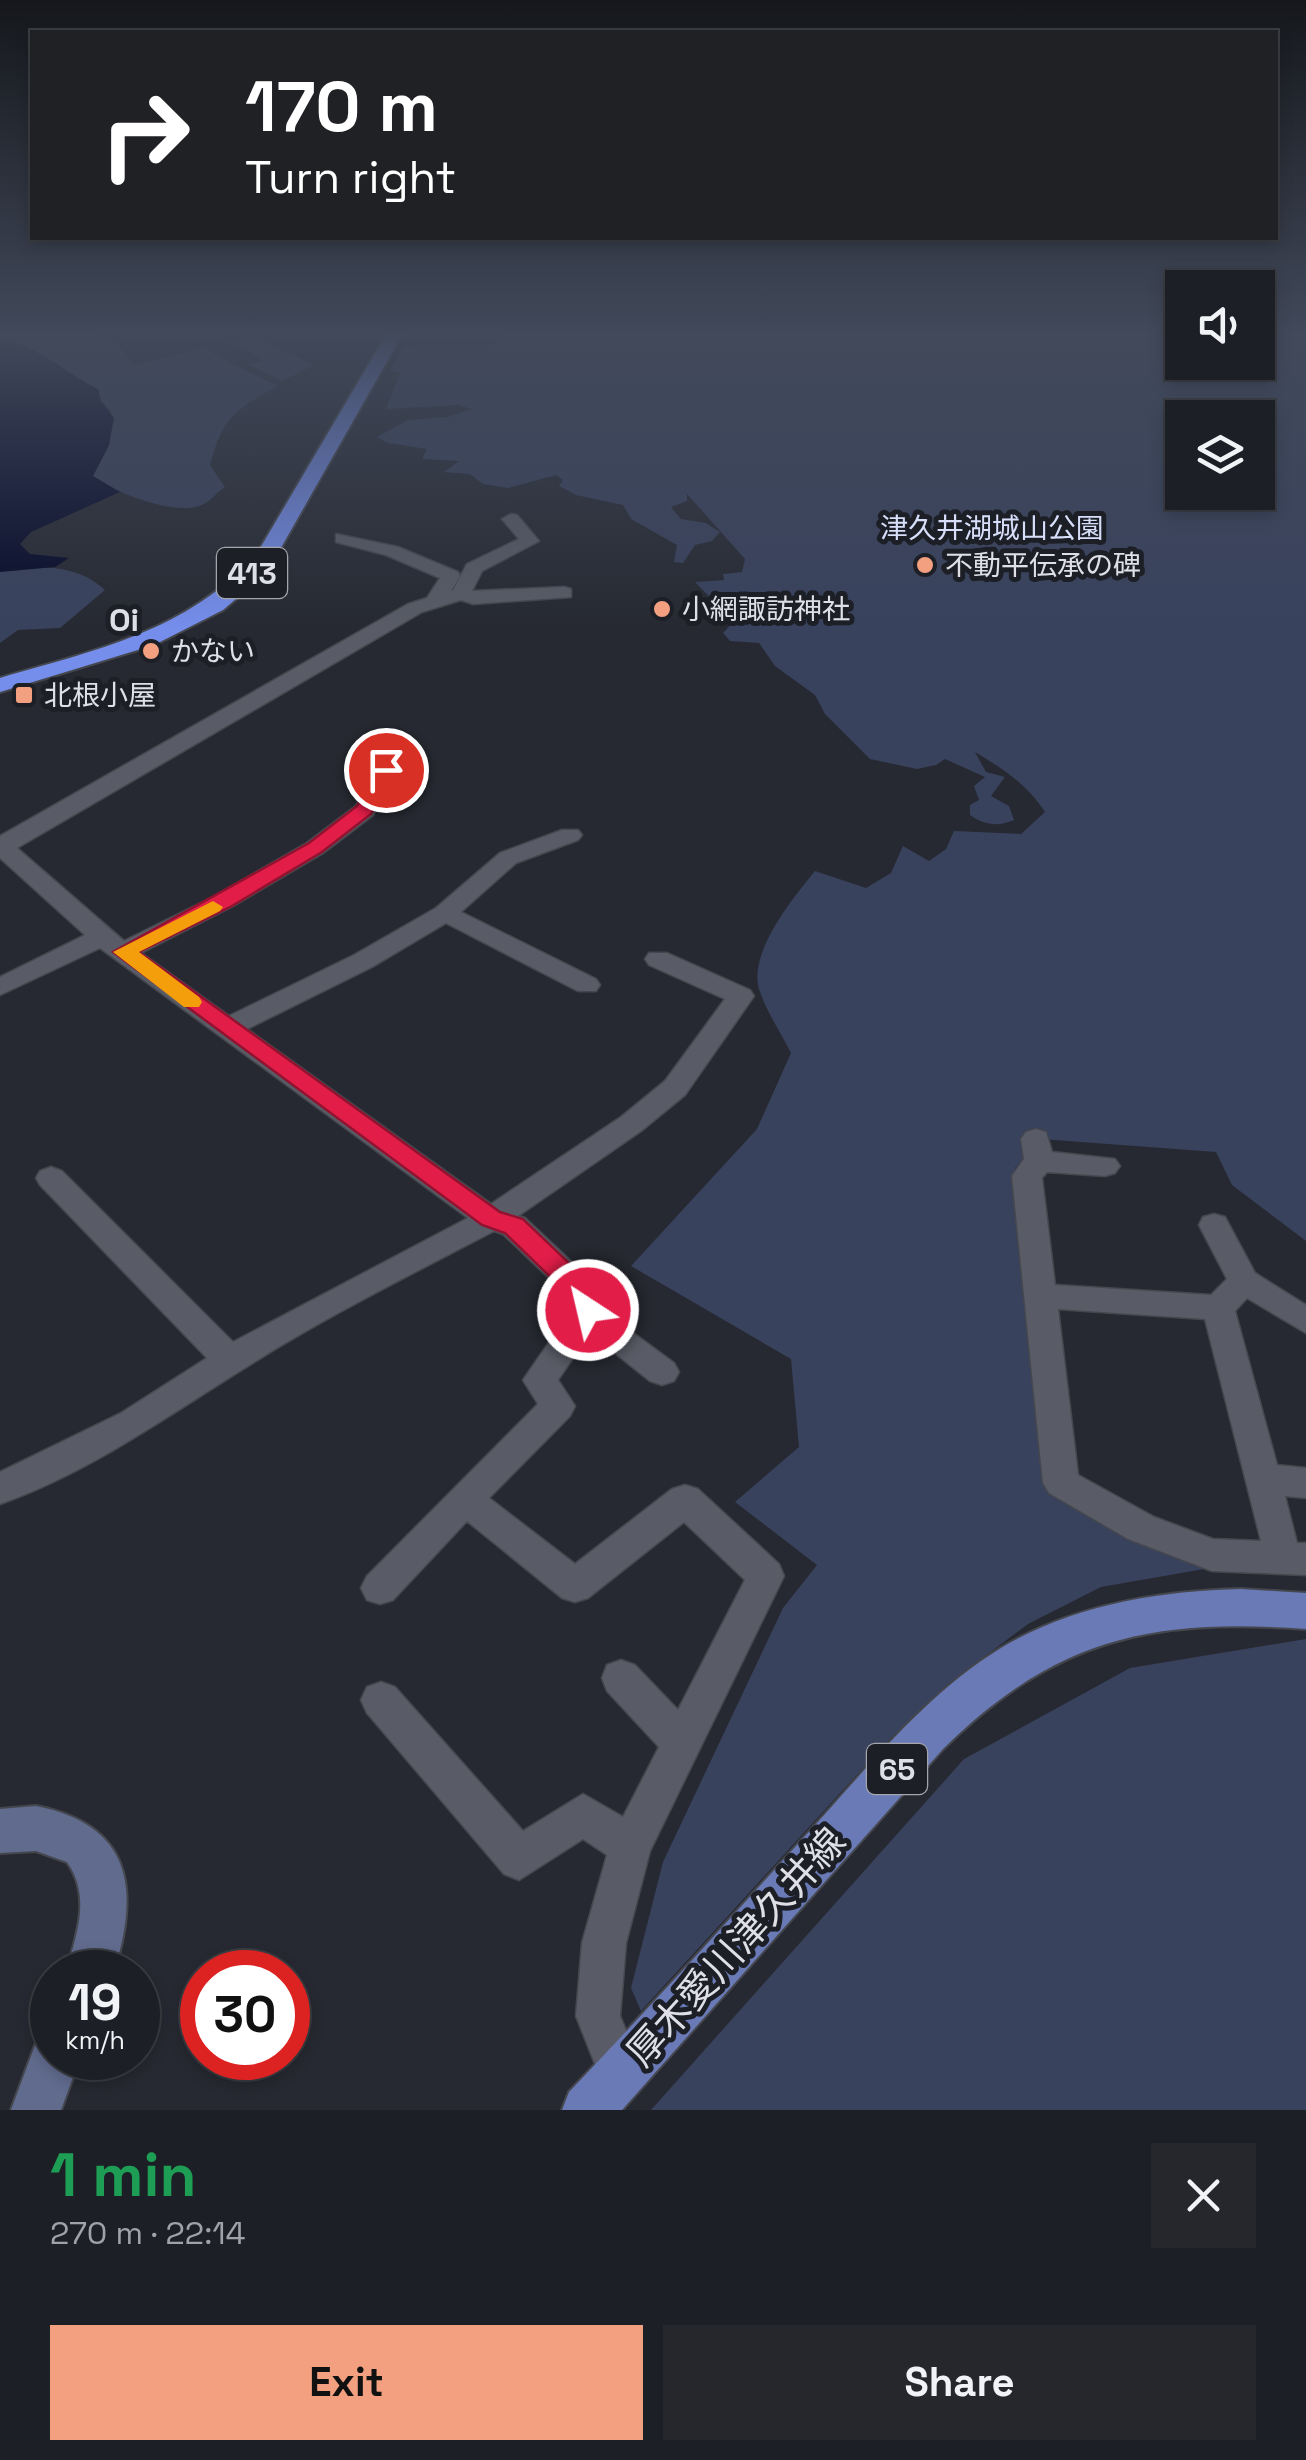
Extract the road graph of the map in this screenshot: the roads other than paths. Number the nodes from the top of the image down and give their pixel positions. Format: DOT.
graph roads {
  1 [pos="338,431"];
  2 [pos="511,519"];
  3 [pos="342,538"];
  4 [pos="564,593"];
  5 [pos="461,594"];
  6 [pos="435,601"];
  7 [pos="0,686"];
  8 [pos="386,770"];
  9 [pos="570,835"];
  10 [pos="1,846"];
  11 [pos="446,913"];
  12 [pos="113,944"];
  13 [pos="658,959"];
  14 [pos="588,985"];
  15 [pos="0,987"];
  16 [pos="227,1028"];
  17 [pos="1105,1166"];
  18 [pos="50,1178"];
  19 [pos="491,1219"];
  20 [pos="1214,1225"];
  21 [pos="1244,1281"];
  22 [pos="1042,1296"];
  23 [pos="1218,1308"];
  24 [pos="588,1310"];
  25 [pos="1306,1321"];
  26 [pos="230,1360"];
  27 [pos="662,1372"];
  28 [pos="1262,1480"];
  29 [pos="1306,1483"];
  30 [pos="0,1489"];
  31 [pos="465,1499"];
  32 [pos="1294,1558"];
  33 [pos="380,1588"];
  34 [pos="1306,1611"];
  35 [pos="621,1678"];
  36 [pos="381,1700"];
  37 [pos="680,1741"];
  38 [pos="0,1831"];
  39 [pos="630,1846"];
  40 [pos="96,1950"];
  41 [pos="621,2074"];
  42 [pos="47,2080"];
  43 [pos="36,2110"];
  44 [pos="587,2110"];
  1 -- 7 [label="highway, 413"];
  2 -- 5 [label="street"];
  3 -- 6 [label="street"];
  4 -- 5 [label="street"];
  5 -- 6 [label="street"];
  6 -- 10 [label="street"];
  8 -- 12 [label="street"];
  9 -- 11 [label="street"];
  10 -- 12 [label="street"];
  11 -- 14 [label="street"];
  11 -- 16 [label="street"];
  12 -- 15 [label="street"];
  12 -- 16 [label="street"];
  13 -- 19 [label="street"];
  16 -- 19 [label="street"];
  17 -- 22 [label="street"];
  18 -- 26 [label="street"];
  19 -- 24 [label="street"];
  19 -- 26 [label="street"];
  20 -- 21 [label="street"];
  21 -- 23 [label="street"];
  21 -- 25 [label="street"];
  22 -- 23 [label="street"];
  22 -- 32 [label="street"];
  23 -- 28 [label="street"];
  24 -- 27 [label="street"];
  24 -- 31 [label="street"];
  26 -- 30 [label="street"];
  28 -- 29 [label="street"];
  28 -- 32 [label="street"];
  31 -- 33 [label="street"];
  31 -- 37 [label="street"];
  34 -- 41 [label="main road, 厚木愛川津久井線 / 65"];
  35 -- 37 [label="street"];
  36 -- 39 [label="street"];
  37 -- 39 [label="street"];
  38 -- 40 [label="street"];
  39 -- 41 [label="street"];
  41 -- 44 [label="main road, 厚木愛川津久井線 / 65"];
  42 -- 43 [label="street"];
}
